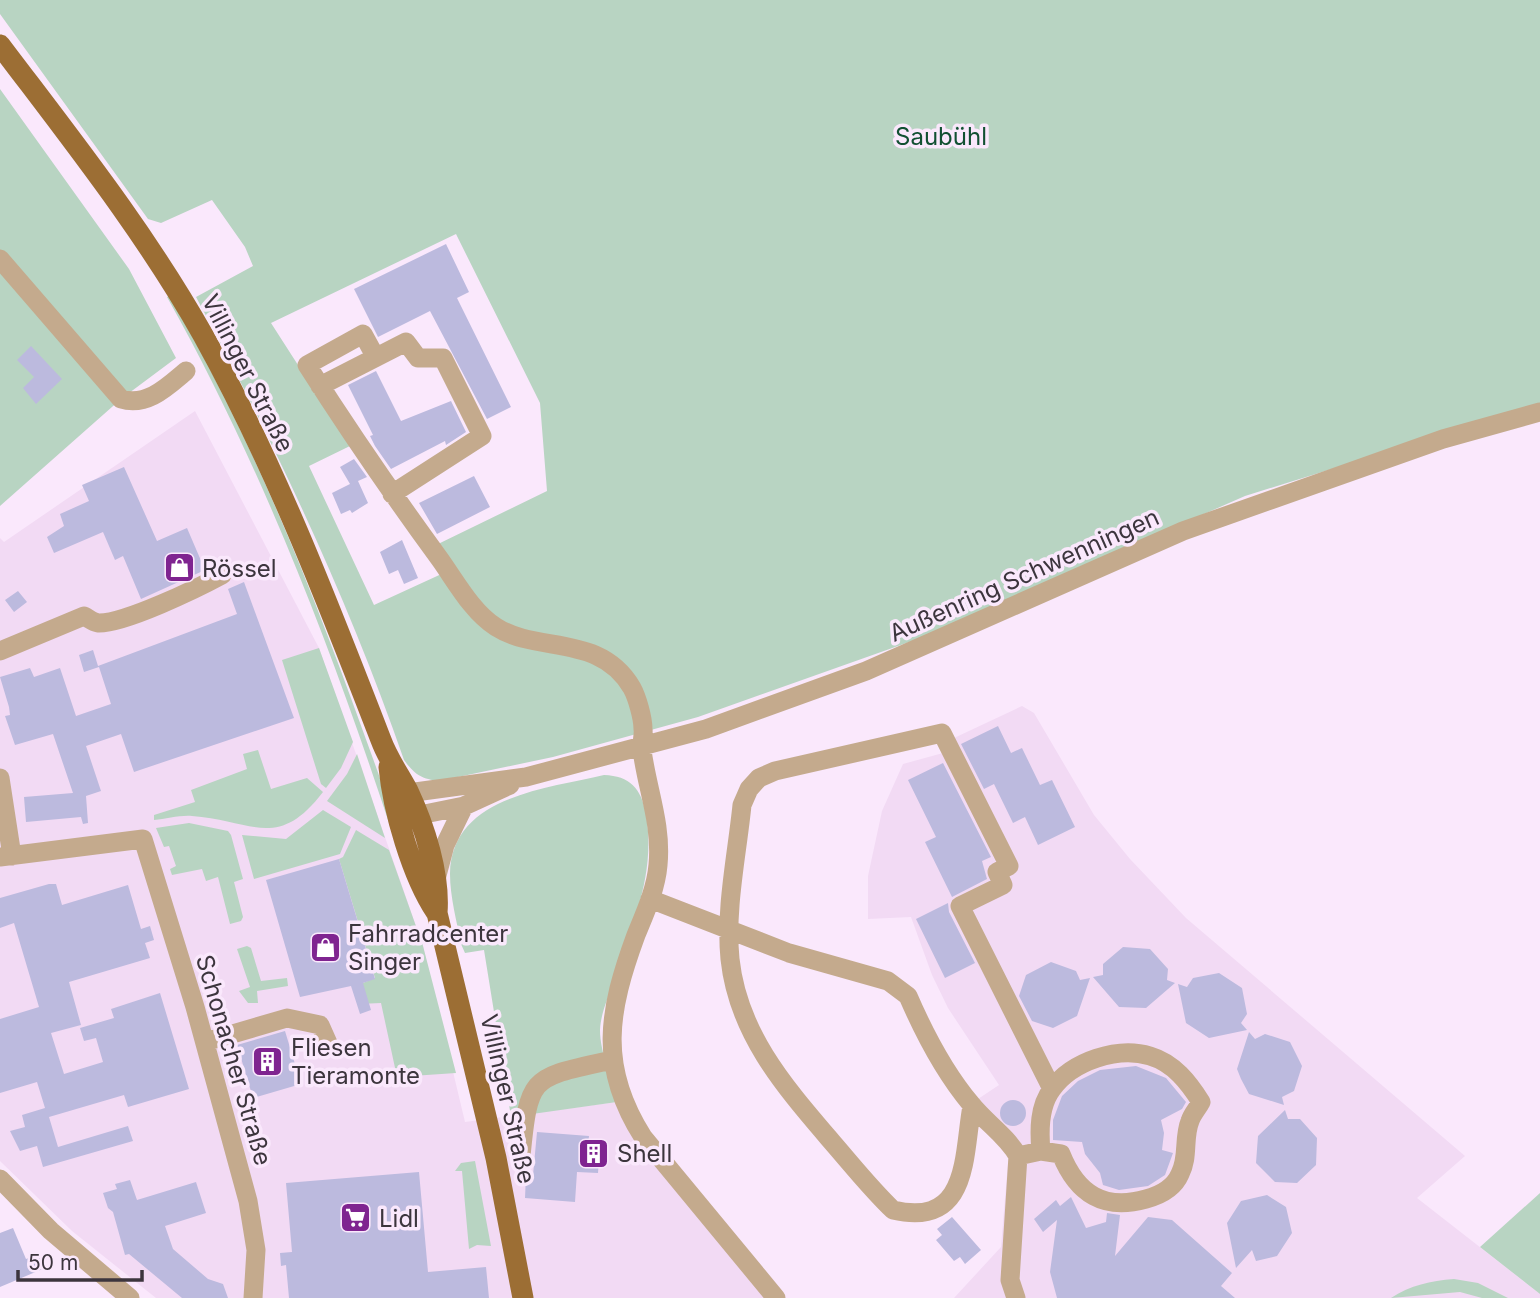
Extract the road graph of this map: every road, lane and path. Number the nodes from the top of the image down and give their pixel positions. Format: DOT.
graph roads {
  1 [pos="0,45"];
  2 [pos="0,259"];
  3 [pos="186,372"];
  4 [pos="1540,412"];
  5 [pos="392,494"];
  6 [pos="222,575"];
  7 [pos="0,651"];
  8 [pos="641,748"];
  9 [pos="526,777"];
  10 [pos="0,778"];
  11 [pos="400,794"];
  12 [pos="464,806"];
  13 [pos="408,818"];
  14 [pos="6,857"];
  15 [pos="436,879"];
  16 [pos="650,899"];
  17 [pos="437,913"];
  18 [pos="729,930"];
  19 [pos="205,1042"];
  20 [pos="328,1043"];
  21 [pos="612,1060"];
  22 [pos="1052,1089"];
  23 [pos="972,1105"];
  24 [pos="1041,1151"];
  25 [pos="1018,1156"];
  26 [pos="496,1158"];
  27 [pos="0,1179"];
  28 [pos="130,1298"];
  29 [pos="253,1298"];
  30 [pos="523,1298"];
  31 [pos="776,1298"];
  32 [pos="1016,1298"];
  1 -- 11 [label="main road, Villinger Straße"];
  2 -- 3 [label="street"];
  4 -- 8 [label="street, Außenring Schwenningen"];
  5 -- 5 [label="street"];
  5 -- 8 [label="street"];
  6 -- 7 [label="street"];
  8 -- 9 [label="street, Außenring Schwenningen"];
  8 -- 16 [label="street"];
  9 -- 11 [label="street, Außenring Schwenningen"];
  9 -- 12 [label="street, Außenring Schwenningen"];
  10 -- 14 [label="street"];
  11 -- 13 [label="main road, Villinger Straße"];
  12 -- 13 [label="street, Außenring Schwenningen"];
  12 -- 15 [label="street"];
  13 -- 15 [label="main road, Villinger Straße"];
  13 -- 17 [label="main road, Villinger Straße"];
  14 -- 19 [label="street, Schonacher Straße"];
  15 -- 17 [label="main road, Villinger Straße"];
  16 -- 18 [label="street"];
  16 -- 21 [label="street"];
  17 -- 26 [label="main road, Villinger Straße"];
  18 -- 22 [label="street"];
  18 -- 23 [label="street"];
  18 -- 23 [label="street"];
  19 -- 20 [label="street"];
  19 -- 29 [label="street, Schonacher Straße"];
  21 -- 26 [label="street"];
  21 -- 31 [label="street"];
  22 -- 24 [label="street"];
  22 -- 24 [label="street"];
  23 -- 25 [label="street"];
  24 -- 25 [label="street"];
  25 -- 32 [label="street"];
  26 -- 30 [label="main road, Villinger Straße"];
  27 -- 28 [label="street"];
}
